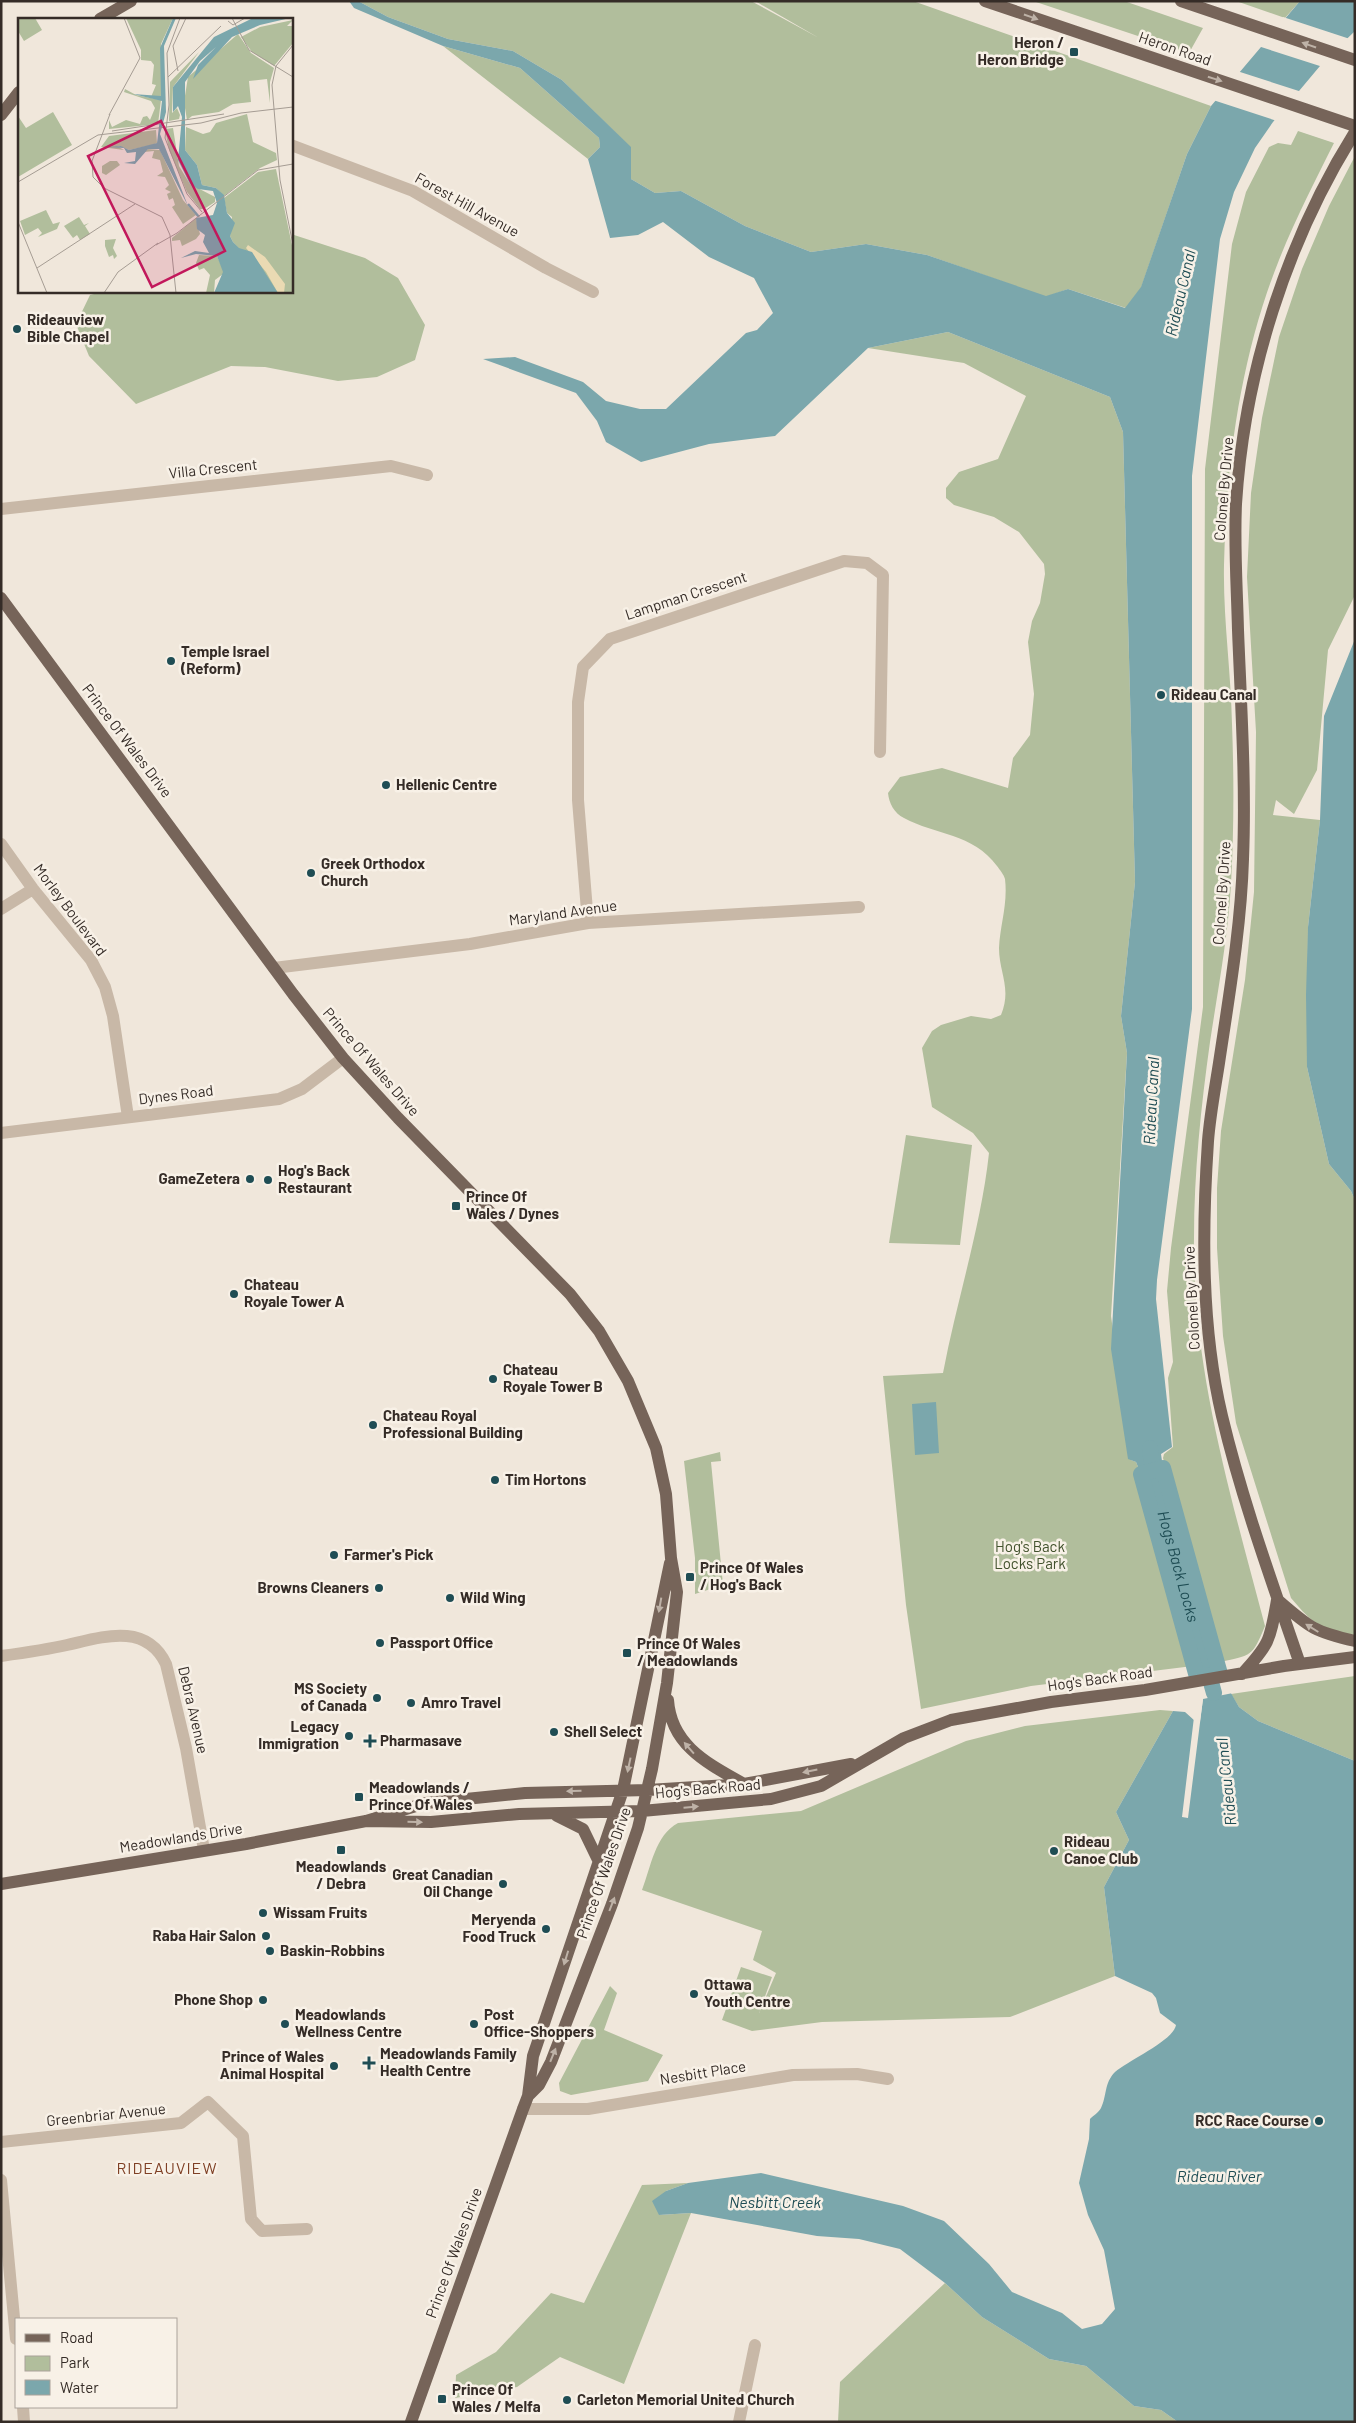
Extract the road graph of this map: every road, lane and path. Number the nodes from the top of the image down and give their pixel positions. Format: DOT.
graph roads {
  1 [pos="120,1"];
  2 [pos="131,1"];
  3 [pos="985,1"];
  4 [pos="1181,1"];
  5 [pos="103,17"];
  6 [pos="1355,60"];
  7 [pos="18,93"];
  8 [pos="1,115"];
  9 [pos="1355,126"];
  10 [pos="1355,132"];
  11 [pos="292,145"];
  12 [pos="593,292"];
  13 [pos="428,476"];
  14 [pos="1,509"];
  15 [pos="1,598"];
  16 [pos="880,752"];
  17 [pos="1,844"];
  18 [pos="33,889"];
  19 [pos="859,907"];
  20 [pos="1,909"];
  21 [pos="588,923"];
  22 [pos="274,968"];
  23 [pos="343,1058"];
  24 [pos="128,1117"];
  25 [pos="1,1133"];
  26 [pos="671,1558"];
  27 [pos="1278,1599"];
  28 [pos="1355,1641"];
  29 [pos="1,1656"];
  30 [pos="1355,1657"];
  31 [pos="1300,1664"];
  32 [pos="1242,1674"];
  33 [pos="667,1683"];
  34 [pos="859,1763"];
  35 [pos="744,1784"];
  36 [pos="623,1790"];
  37 [pos="648,1790"];
  38 [pos="642,1811"];
  39 [pos="617,1812"];
  40 [pos="552,1814"];
  41 [pos="366,1821"];
  42 [pos="204,1850"];
  43 [pos="600,1862"];
  44 [pos="1,1884"];
  45 [pos="888,2079"];
  46 [pos="528,2096"];
  47 [pos="523,2109"];
  48 [pos="1,2142"];
  49 [pos="1,2180"];
  50 [pos="307,2229"];
  51 [pos="15,2329"];
  52 [pos="755,2345"];
  53 [pos="23,2408"];
  54 [pos="24,2422"];
  55 [pos="410,2422"];
  56 [pos="739,2422"];
  1 -- 5 [label="main road"];
  2 -- 5 [label="main road"];
  3 -- 9 [label="main road, Heron Road, one-way"];
  6 -- 4 [label="main road, one-way"];
  7 -- 8 [label="main road"];
  10 -- 27 [label="main road, Colonel By Drive"];
  11 -- 12 [label="street, Forest Hill Avenue"];
  13 -- 14 [label="street, Villa Crescent"];
  15 -- 22 [label="main road, Prince Of Wales Drive"];
  16 -- 21 [label="street, Lampman Crescent"];
  17 -- 18 [label="street, Morley Boulevard"];
  18 -- 20 [label="street"];
  18 -- 24 [label="street, Morley Boulevard"];
  19 -- 21 [label="street, Maryland Avenue"];
  21 -- 22 [label="street, Maryland Avenue"];
  22 -- 23 [label="main road, Prince Of Wales Drive"];
  23 -- 24 [label="street, Dynes Road"];
  23 -- 26 [label="main road, Prince Of Wales Drive"];
  24 -- 25 [label="street, Dynes Road"];
  26 -- 33 [label="main road, Prince Of Wales Drive"];
  26 -- 36 [label="main road, Prince Of Wales Drive, one-way"];
  28 -- 27 [label="main road, one-way"];
  27 -- 31 [label="main road, Colonel By Drive"];
  27 -- 32 [label="main road"];
  29 -- 42 [label="street, Debra Avenue"];
  30 -- 31 [label="main road, Hog's Back Road"];
  31 -- 32 [label="main road, Hog's Back Road"];
  32 -- 34 [label="main road, Hog's Back Road"];
  35 -- 33 [label="main road, one-way"];
  33 -- 37 [label="main road, Prince Of Wales Drive"];
  34 -- 35 [label="main road, Hog's Back Road, one-way"];
  38 -- 34 [label="main road, Hog's Back Road, one-way"];
  35 -- 37 [label="main road, Hog's Back Road"];
  36 -- 37 [label="main road, Meadowlands Drive"];
  36 -- 39 [label="main road, Prince Of Wales Drive"];
  36 -- 41 [label="main road, Meadowlands Drive, one-way"];
  37 -- 38 [label="main road, Prince Of Wales Drive"];
  38 -- 39 [label="main road, Meadowlands Drive"];
  46 -- 38 [label="main road, Prince Of Wales Drive, one-way"];
  39 -- 40 [label="main road, Meadowlands Drive"];
  39 -- 43 [label="main road, Prince Of Wales Drive"];
  41 -- 40 [label="main road, Meadowlands Drive, one-way"];
  40 -- 43 [label="main road"];
  41 -- 42 [label="main road, Meadowlands Drive"];
  42 -- 44 [label="main road, Meadowlands Drive"];
  43 -- 46 [label="main road, Prince Of Wales Drive, one-way"];
  45 -- 47 [label="street, Nesbitt Place"];
  46 -- 47 [label="main road, Prince Of Wales Drive"];
  47 -- 55 [label="main road, Prince Of Wales Drive"];
  48 -- 50 [label="street, Greenbriar Avenue"];
  49 -- 51 [label="street"];
  52 -- 56 [label="street"];
  53 -- 54 [label="street"];
}
